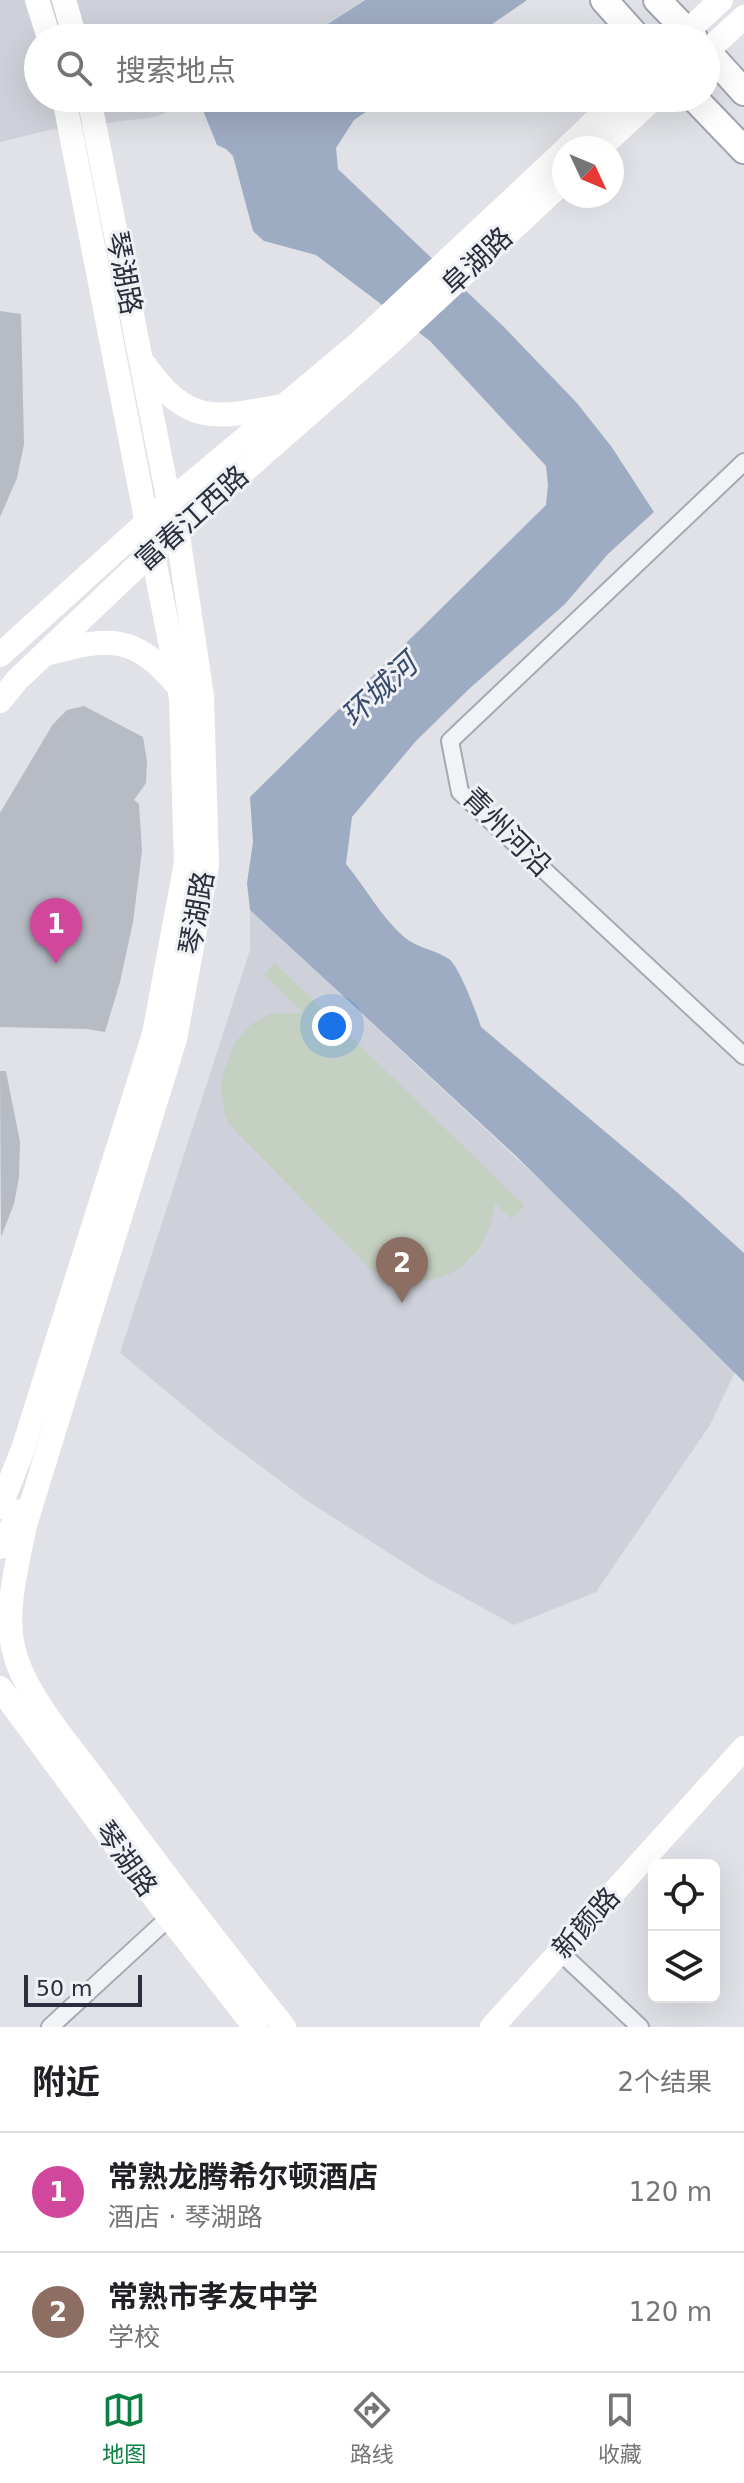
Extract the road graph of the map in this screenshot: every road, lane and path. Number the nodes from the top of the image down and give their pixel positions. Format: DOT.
graph roads {
  1 [pos="37,0"];
  2 [pos="64,0"];
  3 [pos="604,0"];
  4 [pos="657,0"];
  5 [pos="721,0"];
  6 [pos="744,17"];
  7 [pos="45,24"];
  8 [pos="71,24"];
  9 [pos="625,24"];
  10 [pos="677,24"];
  11 [pos="698,24"];
  12 [pos="720,38"];
  13 [pos="720,66"];
  14 [pos="744,92"];
  15 [pos="67,112"];
  16 [pos="92,112"];
  17 [pos="604,112"];
  18 [pos="639,112"];
  19 [pos="707,112"];
  20 [pos="579,136"];
  21 [pos="613,136"];
  22 [pos="744,150"];
  23 [pos="552,163"];
  24 [pos="552,190"];
  25 [pos="460,262"];
  26 [pos="391,342"];
  27 [pos="141,360"];
  28 [pos="284,406"];
  29 [pos="744,462"];
  30 [pos="169,502"];
  31 [pos="146,522"];
  32 [pos="177,529"];
  33 [pos="154,550"];
  34 [pos="0,655"];
  35 [pos="44,655"];
  36 [pos="179,688"];
  37 [pos="0,701"];
  38 [pos="744,1056"];
  39 [pos="51,1440"];
  40 [pos="0,1507"];
  41 [pos="0,1547"];
  42 [pos="0,1650"];
  43 [pos="0,1688"];
  44 [pos="41,1707"];
  45 [pos="744,1748"];
  46 [pos="177,1910"];
  47 [pos="560,1952"];
  48 [pos="50,2027"];
  49 [pos="255,2027"];
  50 [pos="284,2027"];
  51 [pos="492,2027"];
  52 [pos="640,2027"];
  1 -- 7 [label="main road"];
  2 -- 8 [label="main road"];
  3 -- 9 [label="main road"];
  4 -- 10 [label="main road"];
  5 -- 11 [label="main road"];
  6 -- 12 [label="main road"];
  13 -- 14 [label="main road"];
  15 -- 31 [label="main road, 琴湖路"];
  16 -- 27 [label="main road, 琴湖路"];
  17 -- 20 [label="main road, 阜湖路"];
  18 -- 21 [label="main road"];
  19 -- 22 [label="main road"];
  23 -- 25 [label="main road, 阜湖路"];
  24 -- 25 [label="main road, 阜湖路"];
  25 -- 26 [label="main road, 阜湖路"];
  25 -- 28 [label="main road, 富春江西路"];
  26 -- 32 [label="main road, 富春江西路"];
  27 -- 28 [label="main road"];
  27 -- 30 [label="main road, 琴湖路"];
  28 -- 30 [label="main road, 富春江西路"];
  29 -- 38 [label="street, 青州河沿"];
  30 -- 31 [label="main road, 富春江西路"];
  30 -- 32 [label="main road, 琴湖路"];
  31 -- 33 [label="main road, 琴湖路"];
  31 -- 34 [label="main road, 富春江西路"];
  32 -- 33 [label="main road, 富春江西路"];
  32 -- 39 [label="main road, 琴湖路"];
  33 -- 35 [label="main road, 富春江西路"];
  33 -- 36 [label="main road, 琴湖路"];
  35 -- 36 [label="main road"];
  35 -- 37 [label="main road, 富春江西路"];
  36 -- 40 [label="main road, 琴湖路"];
  39 -- 41 [label="main road"];
  39 -- 44 [label="main road, 琴湖路"];
  42 -- 44 [label="main road, 琴湖路"];
  43 -- 46 [label="main road, 琴湖路"];
  44 -- 46 [label="main road, 琴湖路"];
  45 -- 47 [label="main road, 新颜路"];
  46 -- 48 [label="street"];
  46 -- 49 [label="main road, 琴湖路"];
  46 -- 50 [label="main road, 琴湖路"];
  47 -- 51 [label="main road, 新颜路"];
  47 -- 52 [label="street"];
}
